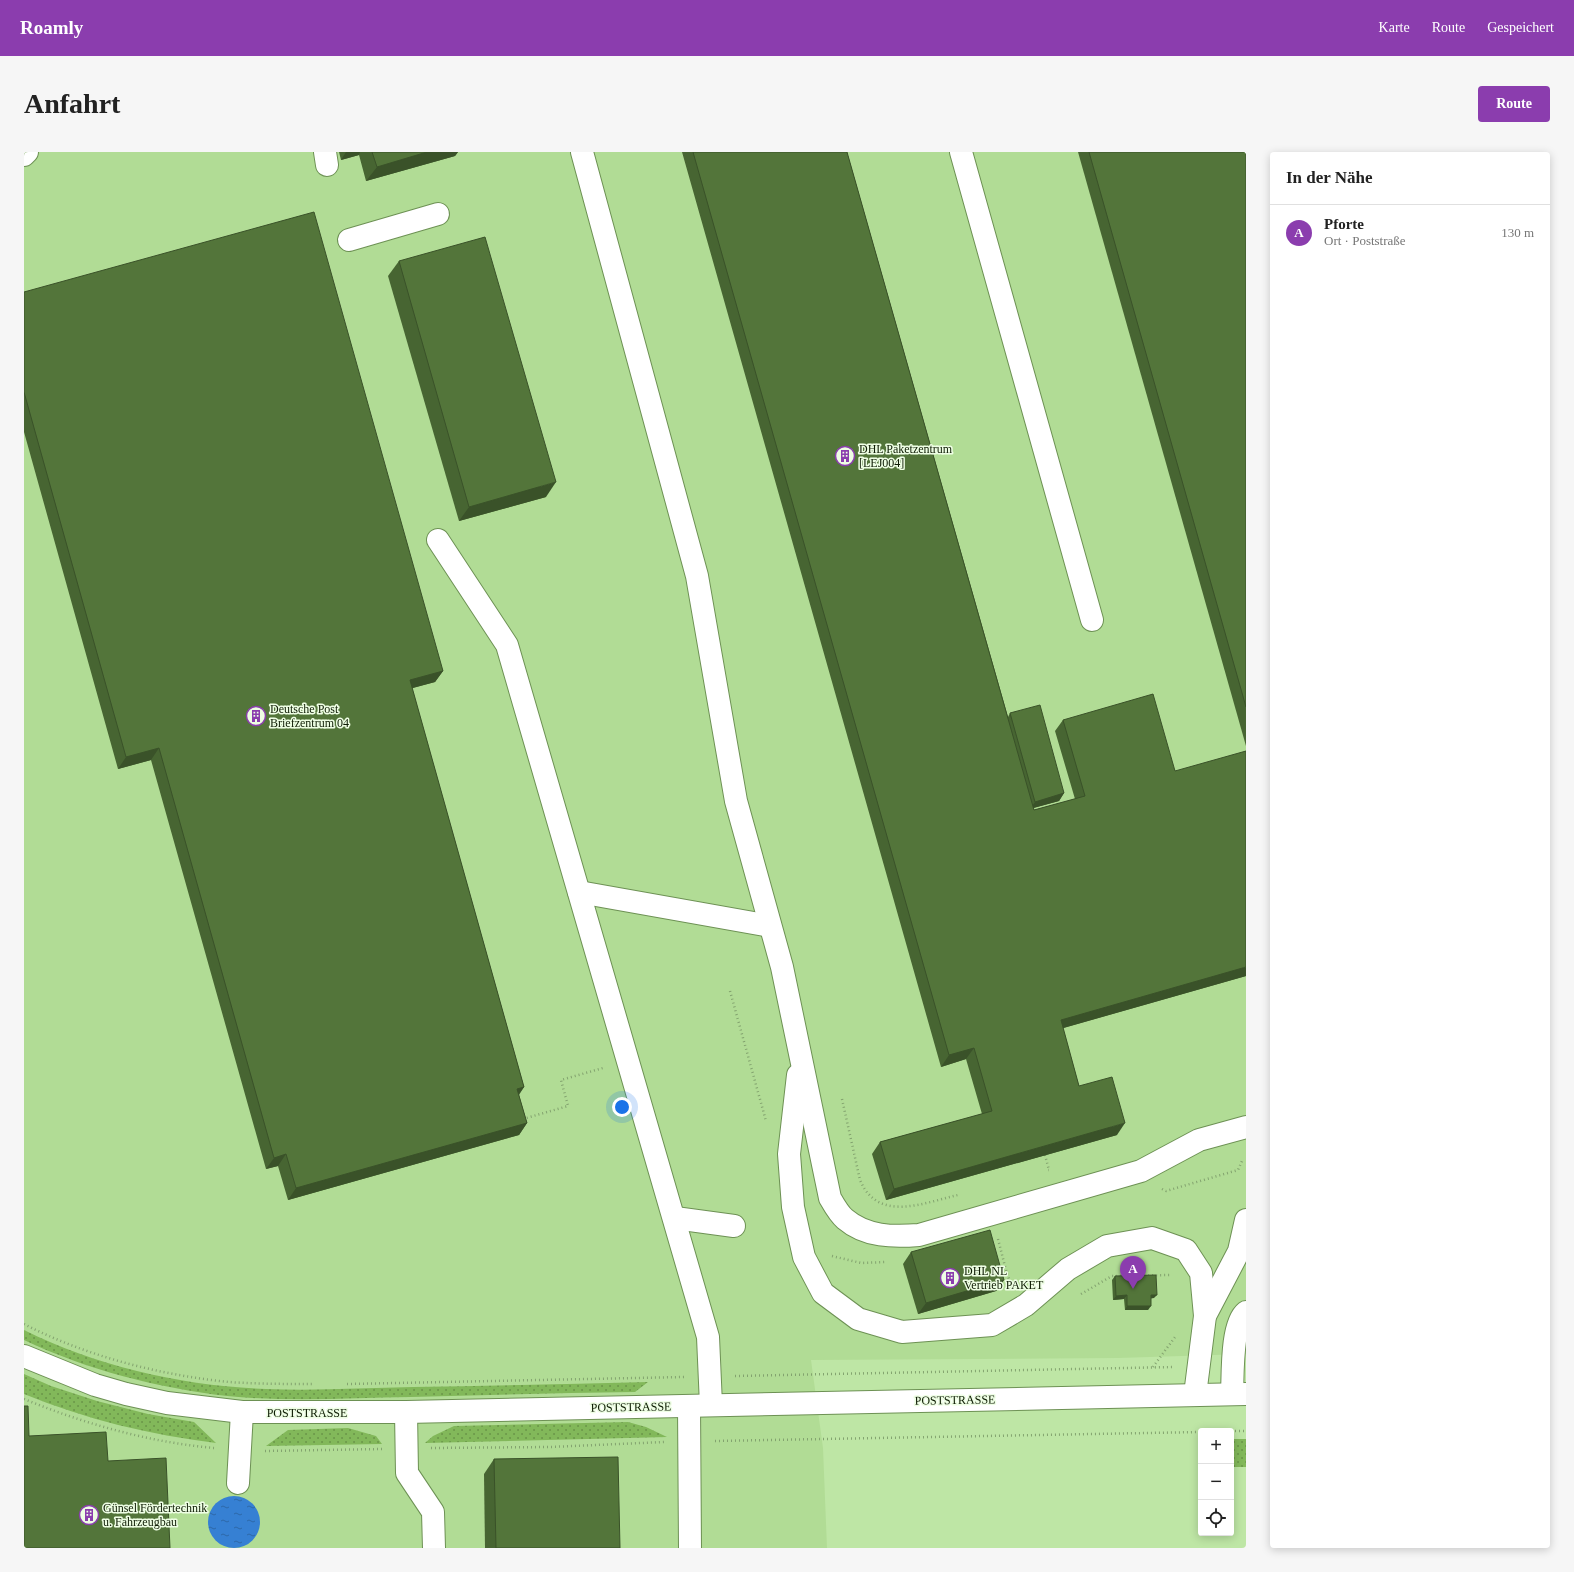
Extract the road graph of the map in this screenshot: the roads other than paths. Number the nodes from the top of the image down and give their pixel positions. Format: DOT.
graph roads {
  1 [pos="27,152"];
  2 [pos="582,152"];
  3 [pos="962,152"];
  4 [pos="24,155"];
  5 [pos="438,214"];
  6 [pos="349,240"];
  7 [pos="438,540"];
  8 [pos="1092,620"];
  9 [pos="579,892"];
  10 [pos="770,926"];
  11 [pos="800,1056"];
  12 [pos="1246,1127"];
  13 [pos="675,1218"];
  14 [pos="1246,1220"];
  15 [pos="734,1226"];
  16 [pos="1246,1312"];
  17 [pos="1205,1316"];
  18 [pos="24,1356"];
  19 [pos="1239,1394"];
  20 [pos="1194,1395"];
  21 [pos="712,1405"];
  22 [pos="689,1406"];
  23 [pos="242,1412"];
  24 [pos="406,1412"];
  25 [pos="238,1483"];
  26 [pos="434,1548"];
  27 [pos="690,1548"];
  1 -- 4 [label="street"];
  2 -- 10 [label="street"];
  3 -- 8 [label="street"];
  5 -- 6 [label="street"];
  7 -- 9 [label="street"];
  9 -- 10 [label="street"];
  9 -- 13 [label="street"];
  10 -- 11 [label="street"];
  11 -- 12 [label="street"];
  11 -- 17 [label="street"];
  13 -- 15 [label="street"];
  13 -- 21 [label="street"];
  14 -- 17 [label="street"];
  16 -- 19 [label="street"];
  17 -- 20 [label="street"];
  18 -- 23 [label="street, POSTSTRASSE"];
  19 -- 20 [label="street, POSTSTRASSE"];
  20 -- 21 [label="street, POSTSTRASSE"];
  21 -- 22 [label="street, POSTSTRASSE"];
  22 -- 24 [label="street, POSTSTRASSE"];
  22 -- 27 [label="street"];
  23 -- 24 [label="street, POSTSTRASSE"];
  23 -- 25 [label="street"];
  24 -- 26 [label="street"];
}
